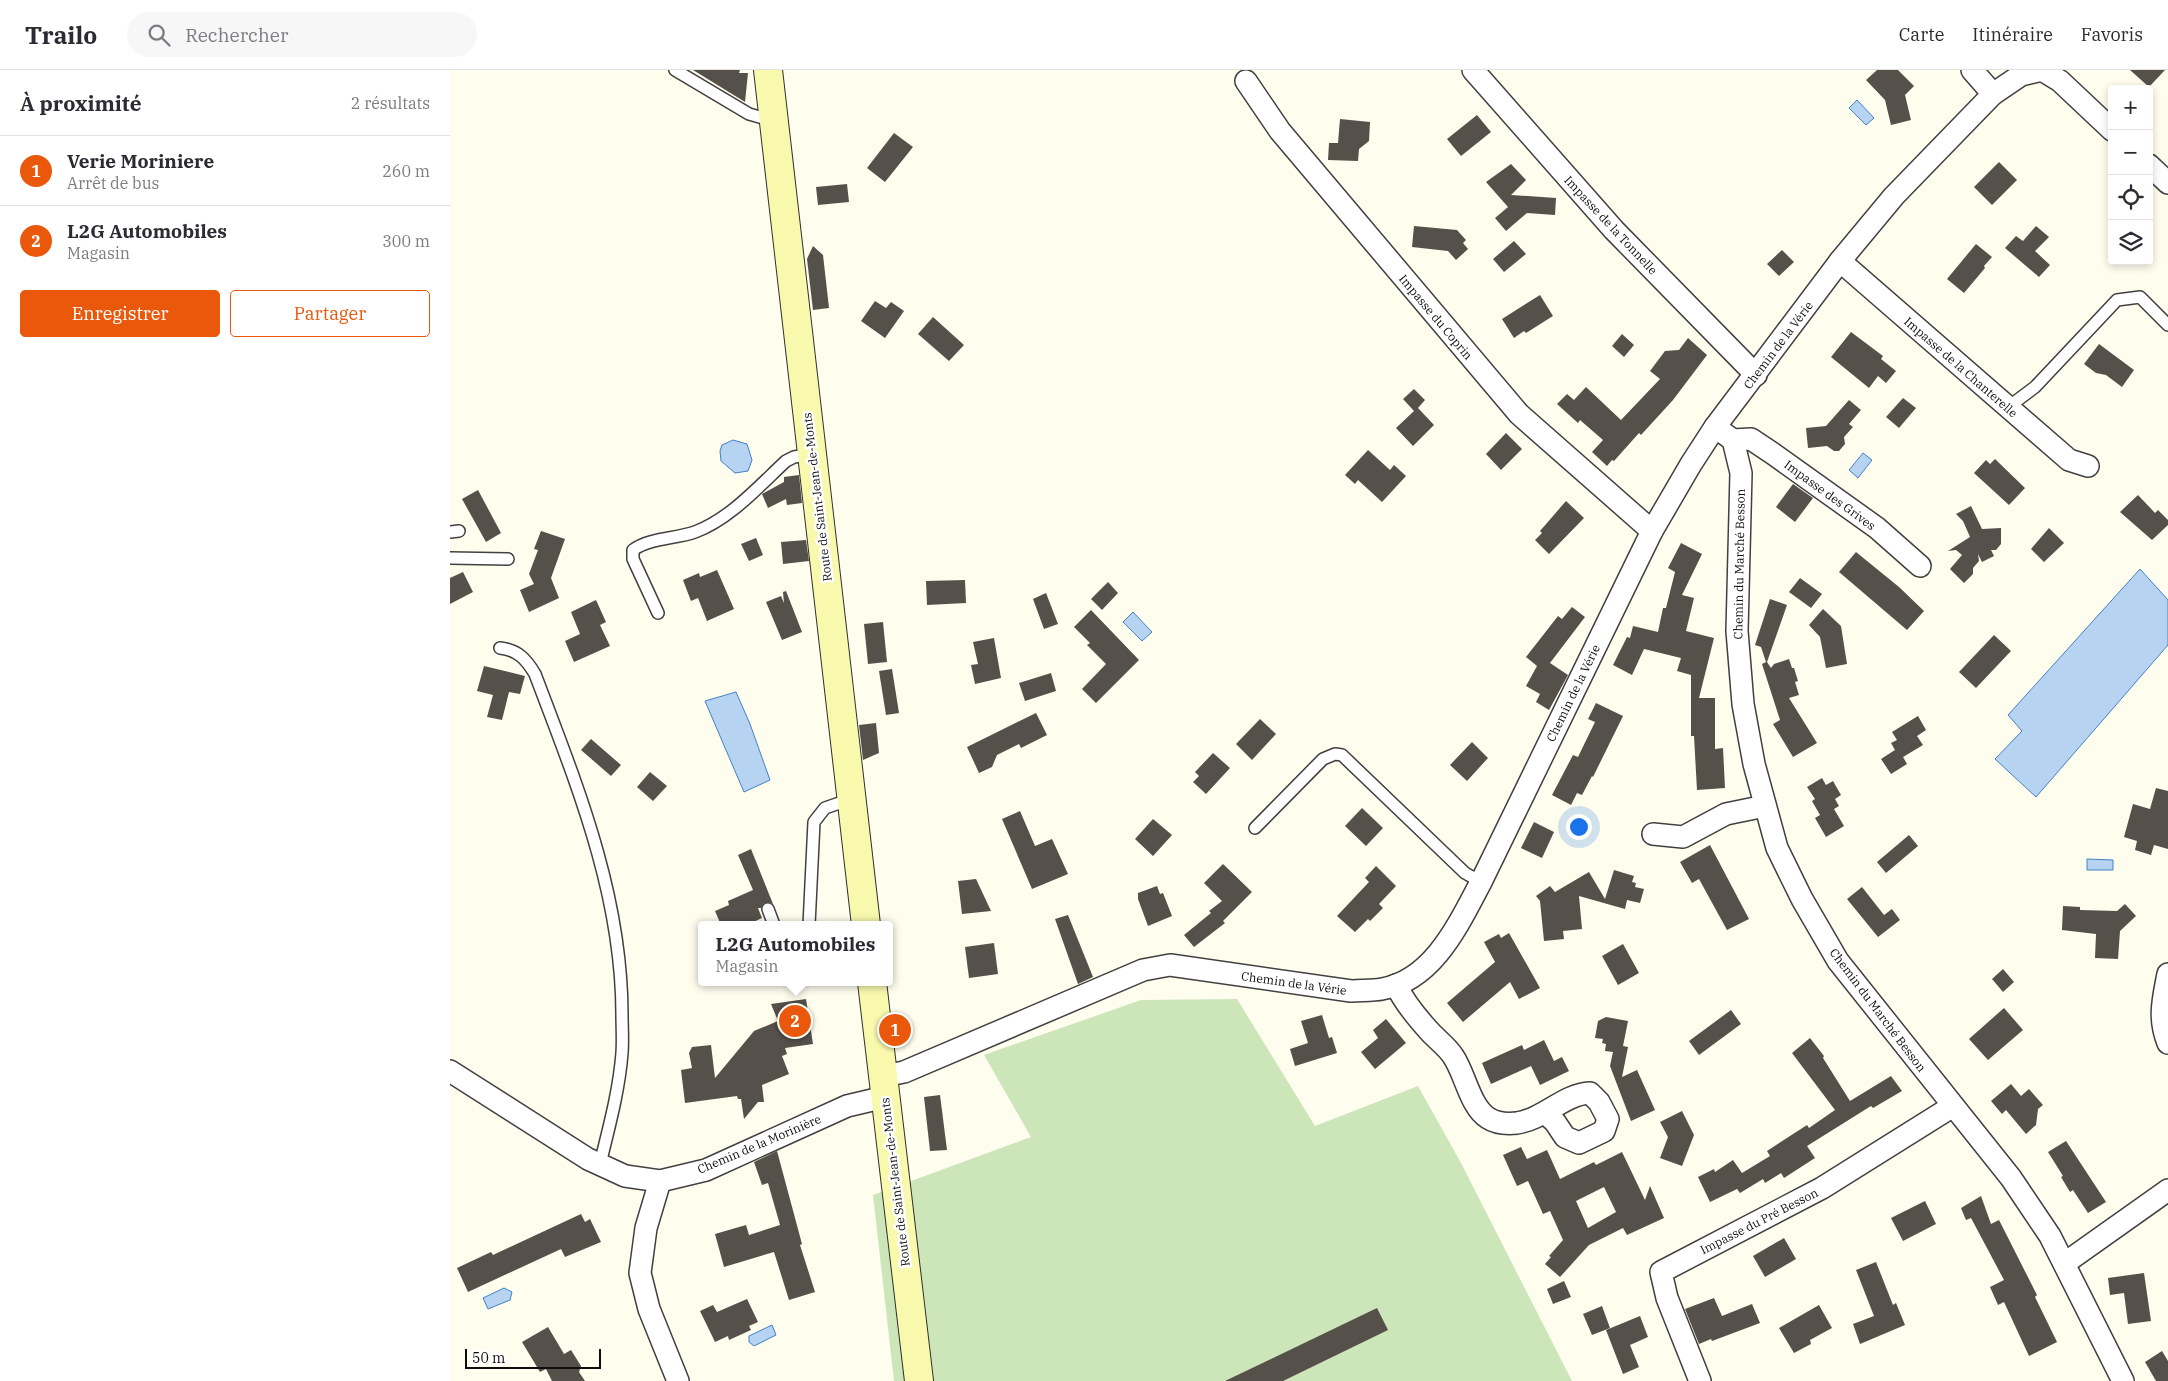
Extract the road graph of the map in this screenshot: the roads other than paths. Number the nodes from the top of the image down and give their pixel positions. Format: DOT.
graph roads {
  1 [pos="675,70"];
  2 [pos="768,70"];
  3 [pos="1473,70"];
  4 [pos="1972,70"];
  5 [pos="2042,70"];
  6 [pos="1242,75"];
  7 [pos="1994,94"];
  8 [pos="774,121"];
  9 [pos="2108,126"];
  10 [pos="2153,169"];
  11 [pos="2168,183"];
  12 [pos="1840,261"];
  13 [pos="2168,325"];
  14 [pos="1756,374"];
  15 [pos="2007,408"];
  16 [pos="1715,427"];
  17 [pos="1734,440"];
  18 [pos="812,454"];
  19 [pos="2088,466"];
  20 [pos="1652,531"];
  21 [pos="450,558"];
  22 [pos="508,559"];
  23 [pos="1920,566"];
  24 [pos="658,613"];
  25 [pos="500,648"];
  26 [pos="851,799"];
  27 [pos="1766,806"];
  28 [pos="1255,828"];
  29 [pos="1653,834"];
  30 [pos="856,836"];
  31 [pos="1482,882"];
  32 [pos="848,884"];
  33 [pos="768,909"];
  34 [pos="772,921"];
  35 [pos="809,921"];
  36 [pos="866,921"];
  37 [pos="2168,974"];
  38 [pos="1396,985"];
  39 [pos="872,986"];
  40 [pos="2168,1043"];
  41 [pos="450,1071"];
  42 [pos="884,1086"];
  43 [pos="1953,1106"];
  44 [pos="1545,1113"];
  45 [pos="600,1164"];
  46 [pos="660,1181"];
  47 [pos="2168,1190"];
  48 [pos="2064,1262"];
  49 [pos="678,1381"];
  50 [pos="919,1381"];
  51 [pos="1700,1381"];
  52 [pos="2123,1381"];
  1 -- 8 [label="lane"];
  2 -- 8 [label="main road, Route de Saint-Jean-de-Monts"];
  3 -- 14 [label="street, Impasse de la Tonnelle"];
  4 -- 7 [label="street"];
  5 -- 7 [label="street, Chemin de la Vérie"];
  5 -- 9 [label="street, Chemin de la Vérie"];
  6 -- 20 [label="street, Impasse du Coprin"];
  7 -- 12 [label="street, Chemin de la Vérie"];
  8 -- 18 [label="main road, Route de Saint-Jean-de-Monts"];
  10 -- 11 [label="street"];
  12 -- 14 [label="street, Chemin de la Vérie"];
  12 -- 15 [label="street, Impasse de la Chanterelle"];
  13 -- 15 [label="lane"];
  14 -- 16 [label="street, Chemin de la Vérie"];
  15 -- 19 [label="street, Impasse de la Chanterelle"];
  16 -- 17 [label="street"];
  16 -- 20 [label="street, Chemin de la Vérie"];
  17 -- 23 [label="street, Impasse des Grives"];
  17 -- 27 [label="street, Chemin du Marché Besson"];
  18 -- 24 [label="lane"];
  18 -- 26 [label="main road, Route de Saint-Jean-de-Monts"];
  20 -- 31 [label="street, Chemin de la Vérie"];
  21 -- 22 [label="lane"];
  25 -- 45 [label="lane"];
  26 -- 30 [label="main road, Route de Saint-Jean-de-Monts"];
  26 -- 35 [label="lane"];
  27 -- 29 [label="street"];
  27 -- 43 [label="street, Chemin du Marché Besson"];
  28 -- 31 [label="lane"];
  30 -- 32 [label="lane"];
  30 -- 36 [label="main road, Route de Saint-Jean-de-Monts"];
  31 -- 38 [label="street, Chemin de la Vérie"];
  33 -- 34 [label="lane"];
  37 -- 40 [label="street"];
  38 -- 42 [label="street, Chemin de la Vérie"];
  38 -- 44 [label="street"];
  39 -- 42 [label="main road, Route de Saint-Jean-de-Monts"];
  41 -- 45 [label="street, Chemin de la Morinière"];
  42 -- 46 [label="street, Chemin de la Morinière"];
  42 -- 50 [label="main road, Route de Saint-Jean-de-Monts"];
  43 -- 48 [label="street, Chemin du Marché Besson"];
  43 -- 51 [label="street, Impasse du Pré Besson"];
  45 -- 46 [label="street, Chemin de la Morinière"];
  46 -- 49 [label="street"];
  47 -- 48 [label="street"];
  48 -- 52 [label="street, Chemin du Marché Besson"];
}
